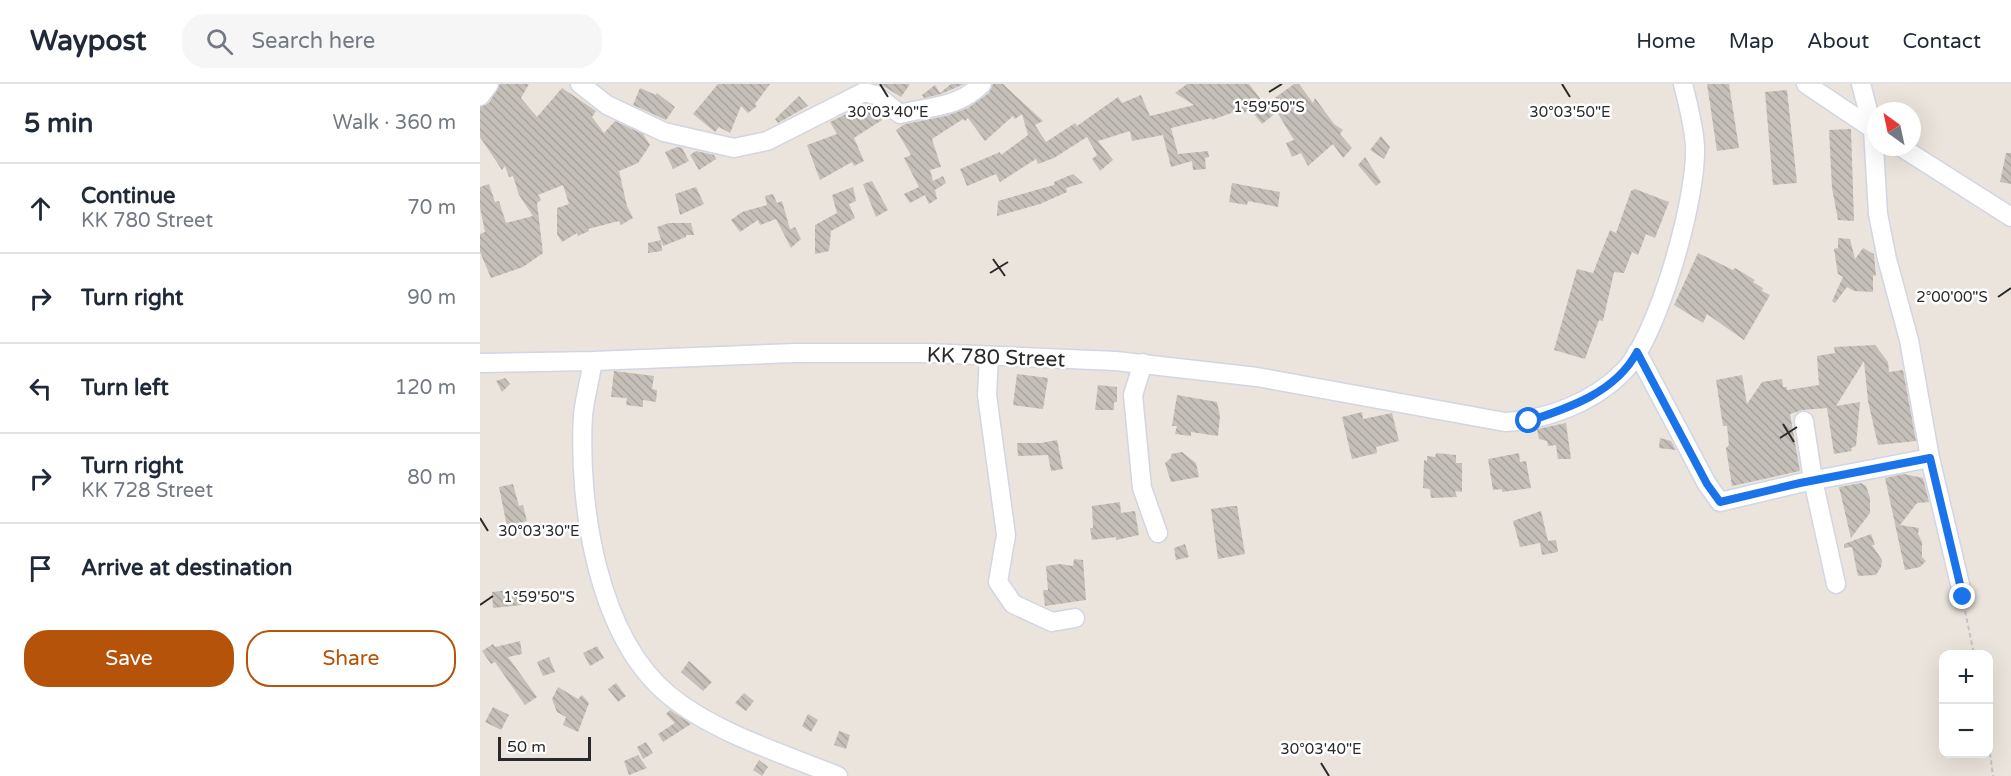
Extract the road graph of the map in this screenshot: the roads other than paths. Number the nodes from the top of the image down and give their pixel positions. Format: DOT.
graph roads {
  1 [pos="489,84"];
  2 [pos="579,84"];
  3 [pos="982,84"];
  4 [pos="1683,84"];
  5 [pos="1806,84"];
  6 [pos="1861,84"];
  7 [pos="480,96"];
  8 [pos="1867,104"];
  9 [pos="1867,125"];
  10 [pos="1876,156"];
  11 [pos="1915,156"];
  12 [pos="2011,217"];
  13 [pos="1637,352"];
  14 [pos="989,356"];
  15 [pos="593,361"];
  16 [pos="480,363"];
  17 [pos="1143,363"];
  18 [pos="1804,421"];
  19 [pos="1930,458"];
  20 [pos="1813,480"];
  21 [pos="1158,533"];
  22 [pos="1836,584"];
  23 [pos="1963,597"];
  24 [pos="1075,618"];
  25 [pos="838,776"];
  1 -- 7 [label="street"];
  2 -- 3 [label="street"];
  4 -- 13 [label="street, KK 780 Street"];
  5 -- 9 [label="street"];
  6 -- 8 [label="street"];
  10 -- 19 [label="street"];
  11 -- 12 [label="street"];
  13 -- 17 [label="street, KK 780 Street"];
  13 -- 20 [label="street"];
  14 -- 15 [label="street, KK 780 Street"];
  14 -- 17 [label="street, KK 780 Street"];
  14 -- 24 [label="street"];
  15 -- 16 [label="street, KK 780 Street"];
  15 -- 25 [label="street"];
  17 -- 21 [label="street"];
  18 -- 20 [label="street"];
  19 -- 20 [label="street"];
  19 -- 23 [label="street"];
  20 -- 22 [label="street"];
}
